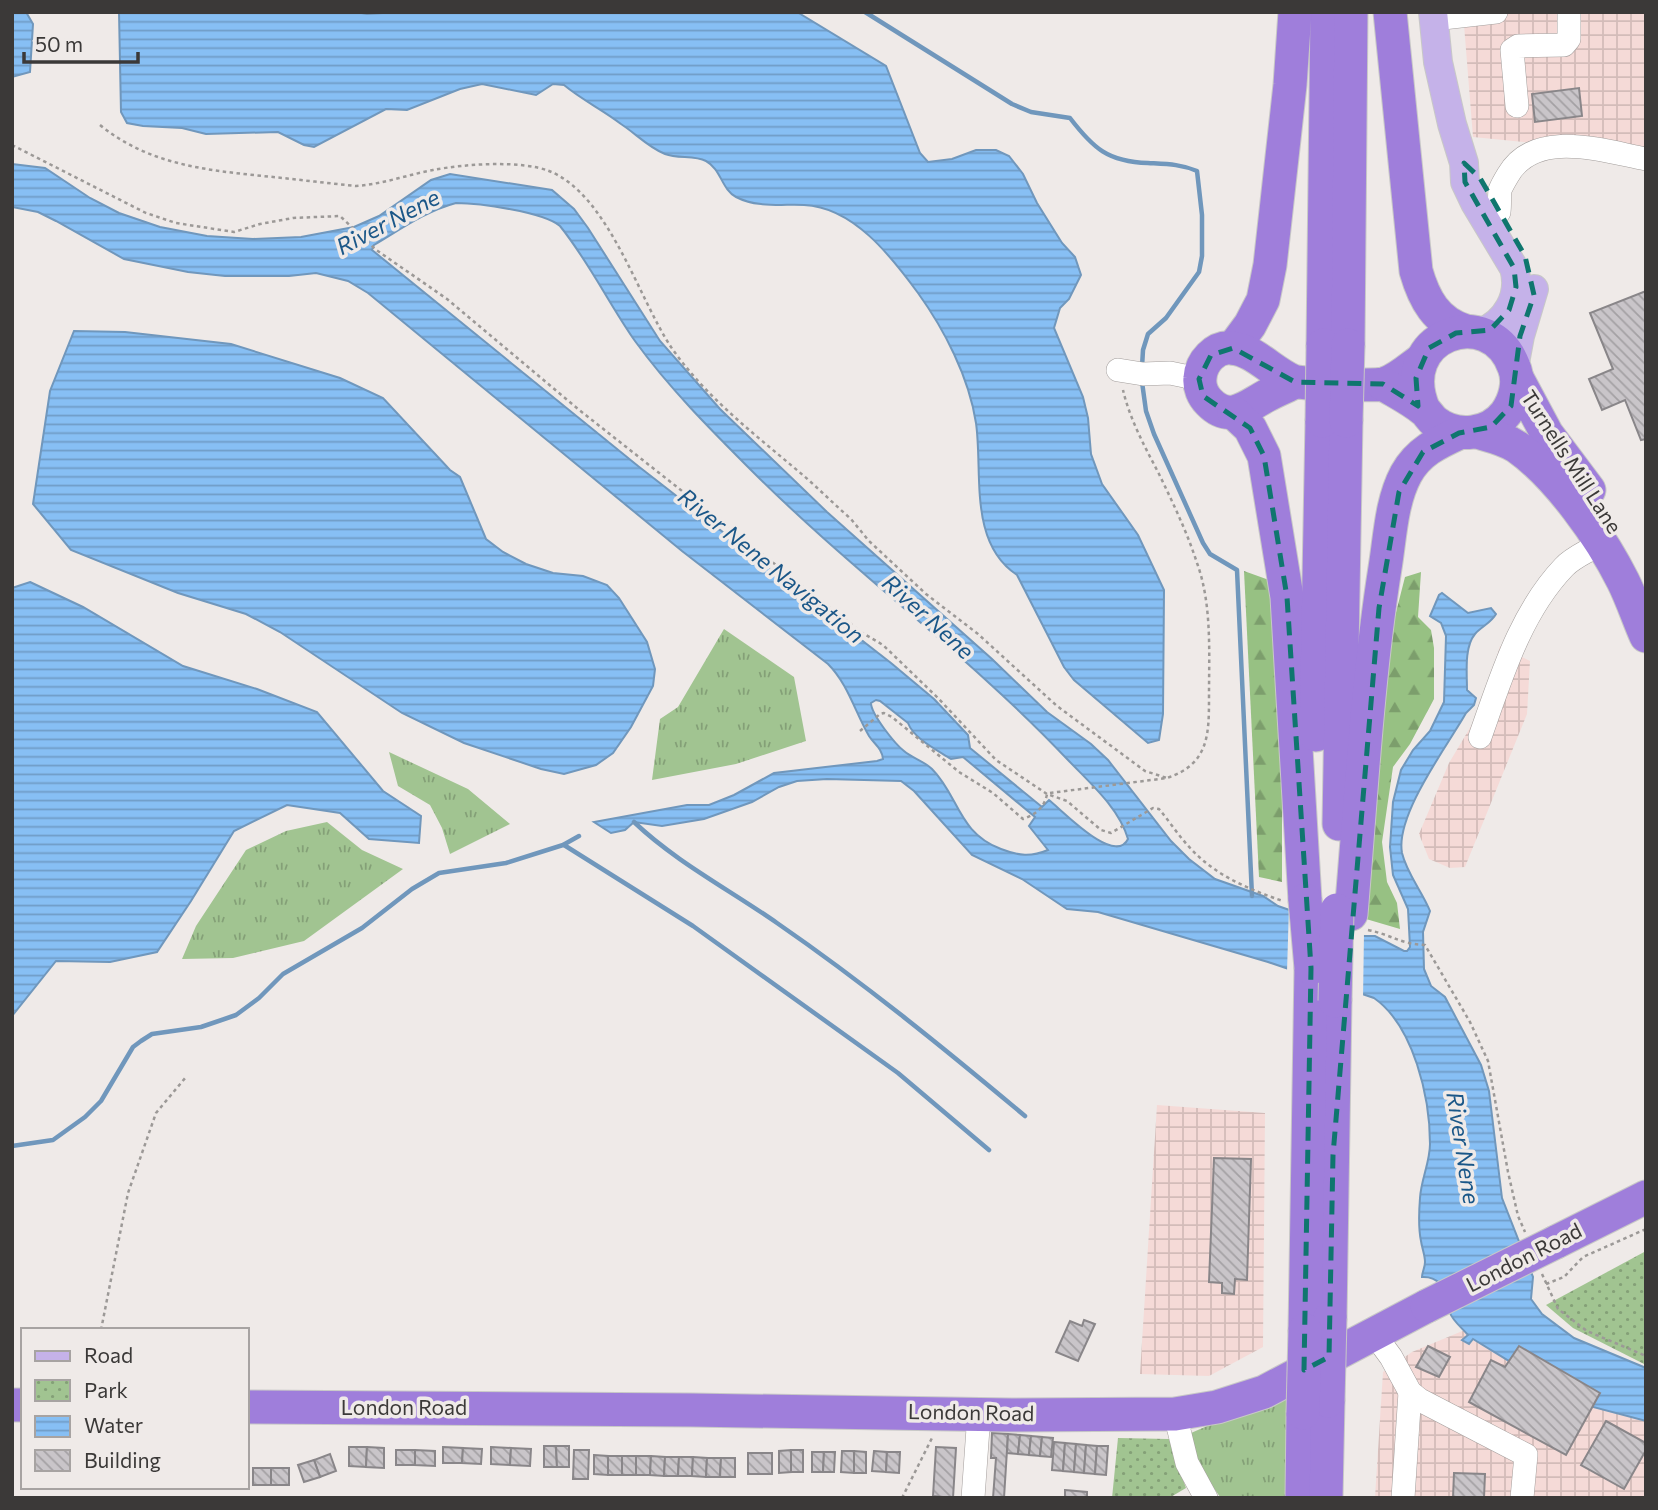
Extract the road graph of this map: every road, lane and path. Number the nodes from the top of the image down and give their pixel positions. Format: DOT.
graph roads {
  1 [pos="1295,12"];
  2 [pos="1327,12"];
  3 [pos="1351,12"];
  4 [pos="1390,12"];
  5 [pos="1496,12"];
  6 [pos="1569,12"];
  7 [pos="1433,15"];
  8 [pos="1517,106"];
  9 [pos="100,125"];
  10 [pos="12,145"];
  11 [pos="1646,159"];
  12 [pos="1464,163"];
  13 [pos="1499,212"];
  14 [pos="1473,332"];
  15 [pos="1335,345"];
  16 [pos="1233,348"];
  17 [pos="1420,361"];
  18 [pos="1118,370"];
  19 [pos="1516,373"];
  20 [pos="1199,379"];
  21 [pos="1295,382"];
  22 [pos="1383,384"];
  23 [pos="1424,410"];
  24 [pos="1234,413"];
  25 [pos="1468,432"];
  26 [pos="1601,543"];
  27 [pos="1646,583"];
  28 [pos="1646,636"];
  29 [pos="860,731"];
  30 [pos="1480,737"];
  31 [pos="1167,778"];
  32 [pos="1047,794"];
  33 [pos="1259,890"];
  34 [pos="1326,906"];
  35 [pos="1406,944"];
  36 [pos="1325,992"];
  37 [pos="186,1077"];
  38 [pos="1646,1197"];
  39 [pos="1646,1230"];
  40 [pos="1556,1246"];
  41 [pos="1541,1271"];
  42 [pos="1546,1284"];
  43 [pos="1317,1324"];
  44 [pos="101,1328"];
  45 [pos="1374,1334"];
  46 [pos="1646,1356"];
  47 [pos="1410,1392"];
  48 [pos="248,1407"];
  49 [pos="1316,1407"];
  50 [pos="979,1414"];
  51 [pos="1175,1414"];
  52 [pos="932,1438"];
  53 [pos="1198,1495"];
  54 [pos="902,1498"];
  55 [pos="974,1498"];
  56 [pos="1302,1498"];
  57 [pos="1326,1498"];
  58 [pos="1403,1498"];
  59 [pos="1522,1498"];
  1 -- 16 [label="highway"];
  2 -- 15 [label="highway"];
  3 -- 15 [label="highway"];
  4 -- 14 [label="highway"];
  5 -- 7 [label="street"];
  6 -- 8 [label="street"];
  7 -- 12 [label="main road, Turnells Mill Lane"];
  9 -- 31 [label="path"];
  10 -- 32 [label="path"];
  11 -- 13 [label="street"];
  12 -- 13 [label="main road, Turnells Mill Lane"];
  12 -- 14 [label="main road, Turnells Mill Lane"];
  13 -- 19 [label="main road, Turnells Mill Lane"];
  14 -- 17 [label="highway"];
  14 -- 19 [label="highway"];
  15 -- 34 [label="highway, bridge"];
  16 -- 20 [label="highway"];
  16 -- 21 [label="highway"];
  17 -- 22 [label="highway"];
  17 -- 23 [label="highway"];
  18 -- 20 [label="street"];
  18 -- 31 [label="path"];
  19 -- 25 [label="highway"];
  19 -- 27 [label="highway, Turnells Mill Lane"];
  20 -- 24 [label="highway"];
  21 -- 22 [label="highway"];
  21 -- 24 [label="highway"];
  22 -- 23 [label="highway"];
  23 -- 25 [label="highway"];
  24 -- 34 [label="highway"];
  25 -- 26 [label="highway, Turnells Mill Lane"];
  25 -- 34 [label="highway"];
  26 -- 28 [label="highway, Turnells Mill Lane"];
  26 -- 30 [label="street"];
  29 -- 32 [label="path"];
  31 -- 32 [label="path"];
  32 -- 33 [label="path"];
  34 -- 36 [label="highway, bridge"];
  35 -- 40 [label="path"];
  36 -- 43 [label="highway"];
  36 -- 43 [label="highway"];
  37 -- 44 [label="path"];
  38 -- 40 [label="highway, London Road"];
  39 -- 40 [label="path"];
  40 -- 42 [label="path"];
  40 -- 45 [label="highway, London Road, bridge"];
  41 -- 42 [label="path"];
  42 -- 46 [label="path"];
  43 -- 49 [label="highway, bridge"];
  45 -- 47 [label="street"];
  45 -- 51 [label="highway, London Road"];
  47 -- 58 [label="street"];
  47 -- 59 [label="street"];
  48 -- 50 [label="highway, London Road"];
  49 -- 56 [label="highway"];
  49 -- 57 [label="highway"];
  50 -- 51 [label="highway, London Road"];
  50 -- 55 [label="street"];
  51 -- 53 [label="street"];
  52 -- 54 [label="path"];
}
